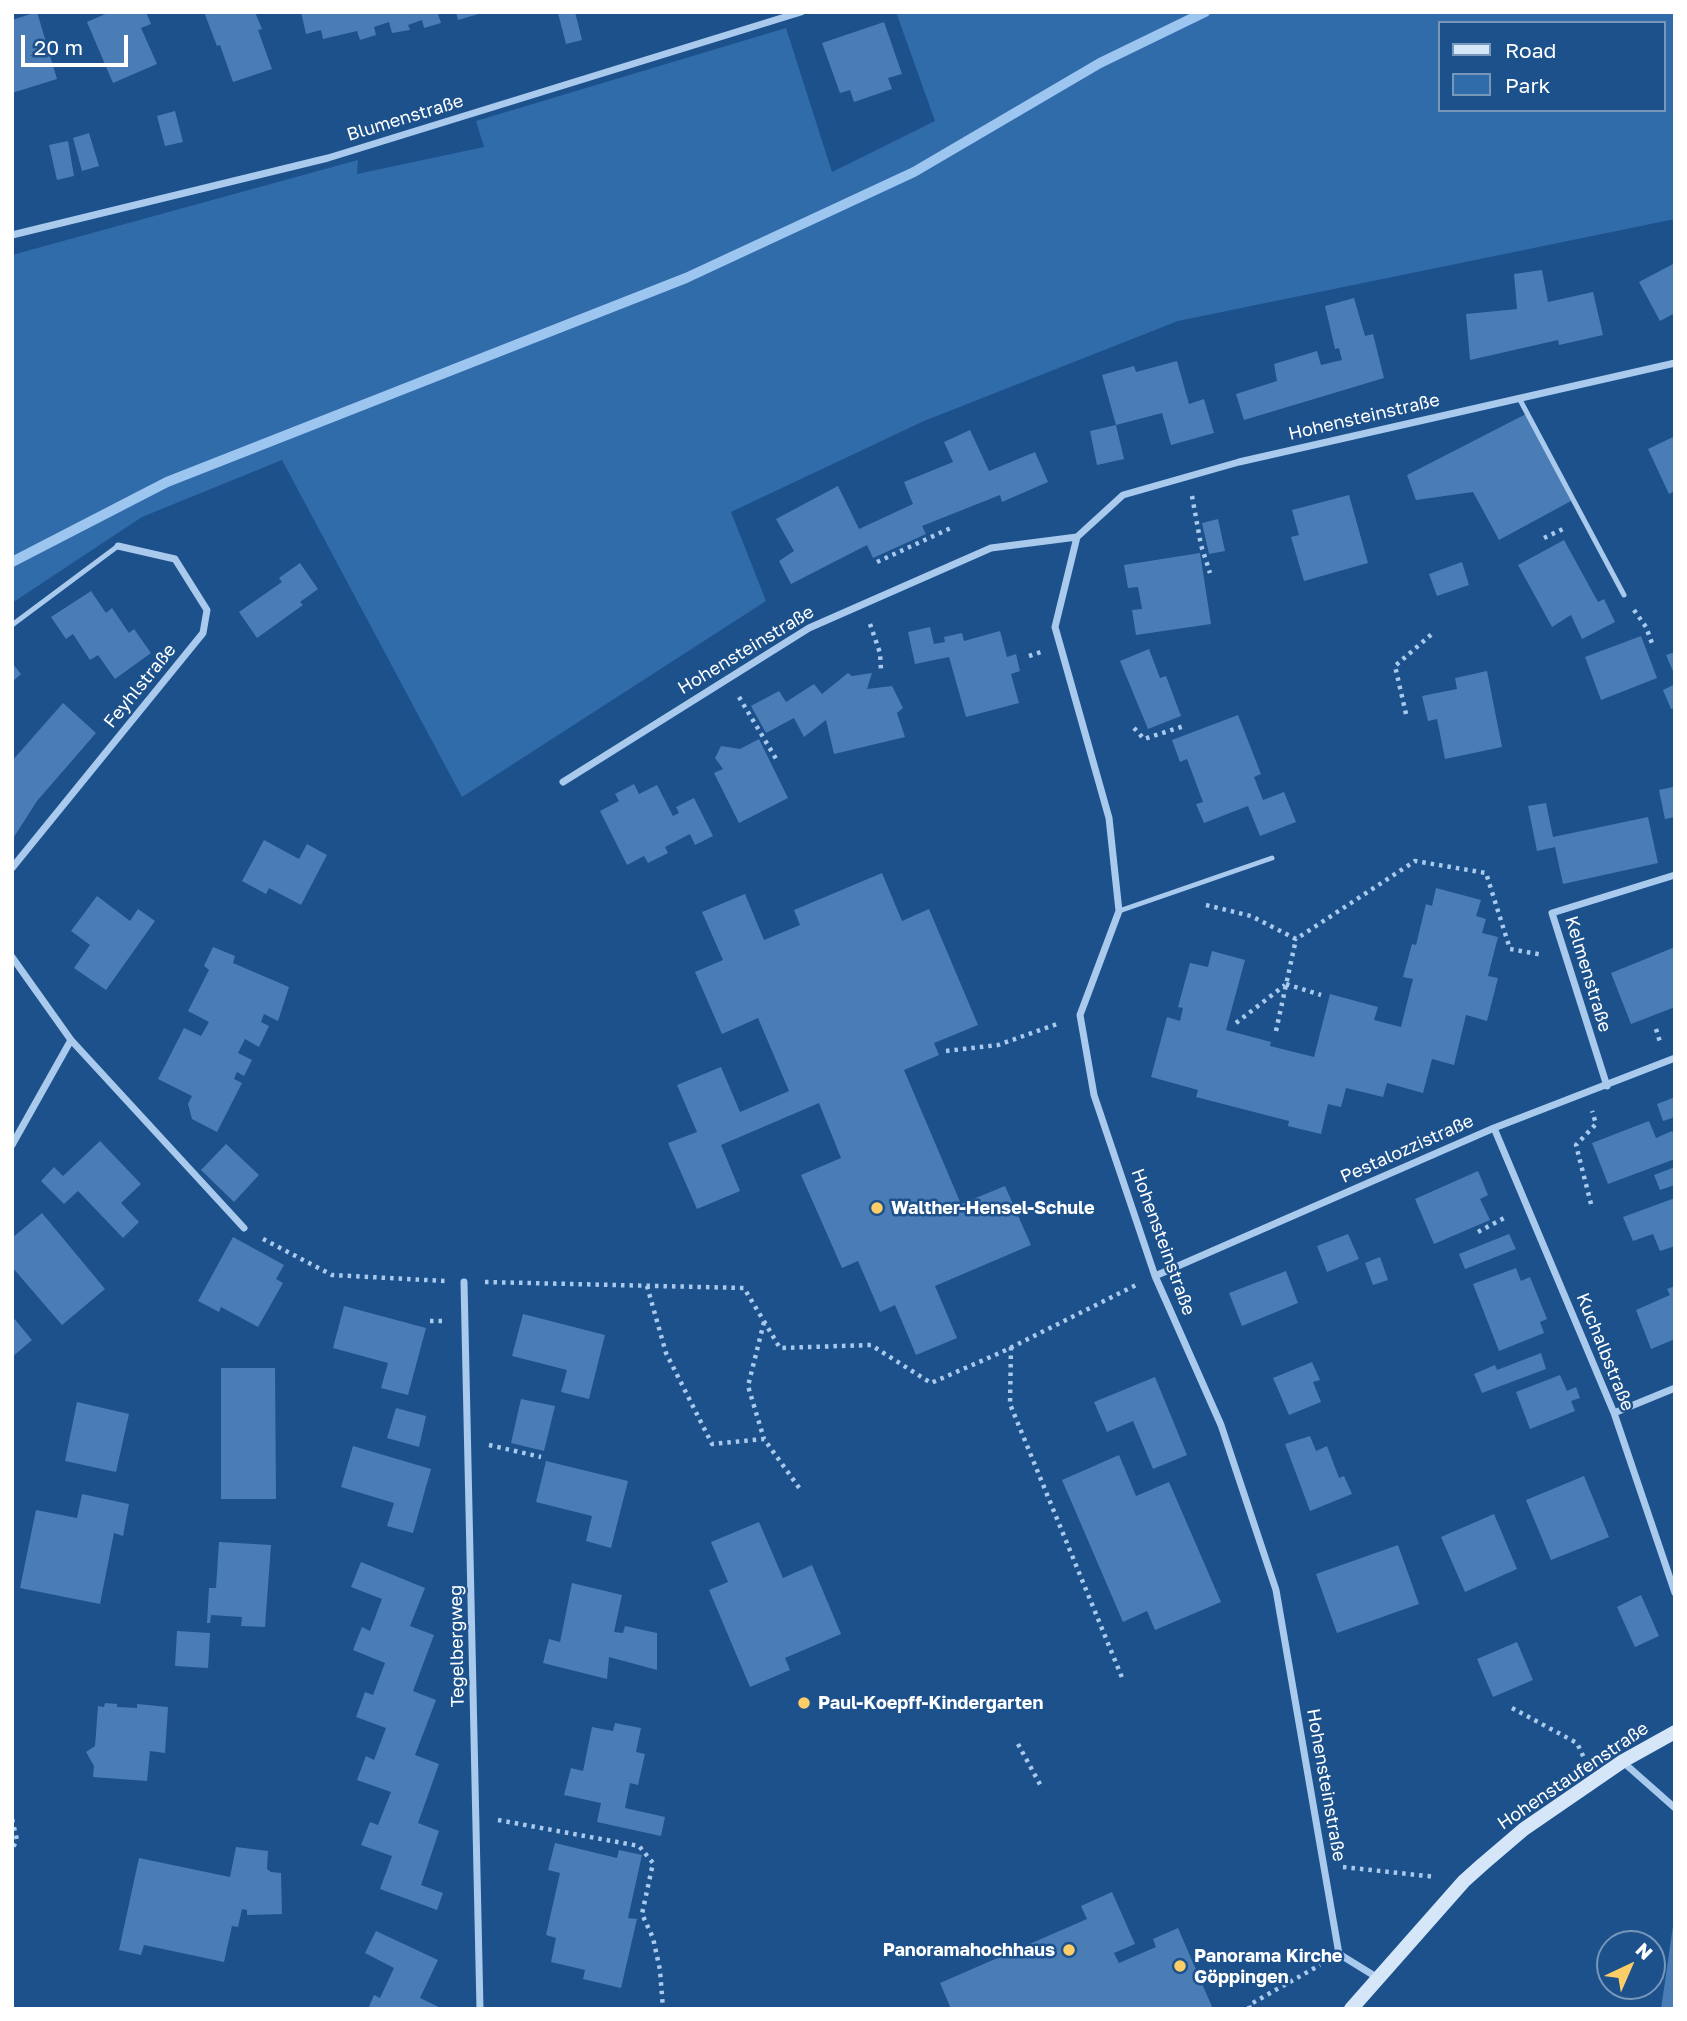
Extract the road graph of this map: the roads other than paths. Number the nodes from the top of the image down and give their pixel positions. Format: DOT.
graph roads {
  1 [pos="801,12"];
  2 [pos="12,235"];
  3 [pos="1675,363"];
  4 [pos="1520,398"];
  5 [pos="1077,537"];
  6 [pos="118,546"];
  7 [pos="1623,595"];
  8 [pos="12,625"];
  9 [pos="563,782"];
  10 [pos="1272,858"];
  11 [pos="12,868"];
  12 [pos="1675,875"];
  13 [pos="1119,911"];
  14 [pos="12,957"];
  15 [pos="71,1040"];
  16 [pos="1675,1058"];
  17 [pos="1607,1086"];
  18 [pos="1493,1128"];
  19 [pos="12,1145"];
  20 [pos="244,1228"];
  21 [pos="1155,1276"];
  22 [pos="464,1282"];
  23 [pos="1675,1388"];
  24 [pos="1614,1413"];
  25 [pos="1675,1593"];
  26 [pos="1675,1731"];
  27 [pos="1623,1761"];
  28 [pos="1675,1808"];
  29 [pos="1378,1978"];
  30 [pos="480,2009"];
  31 [pos="1351,2009"];
  1 -- 2 [label="street, Blumenstraße"];
  3 -- 4 [label="street, Hohensteinstraße"];
  4 -- 5 [label="street, Hohensteinstraße"];
  4 -- 7 [label="lane"];
  5 -- 9 [label="street, Hohensteinstraße"];
  5 -- 13 [label="street"];
  6 -- 8 [label="lane"];
  6 -- 11 [label="street, Feyhlstraße"];
  10 -- 13 [label="lane"];
  12 -- 17 [label="street, Kelmenstraße"];
  13 -- 21 [label="street, Hohensteinstraße"];
  14 -- 15 [label="street"];
  15 -- 19 [label="street"];
  15 -- 20 [label="street"];
  16 -- 17 [label="street, Pestalozzistraße"];
  17 -- 18 [label="street, Pestalozzistraße"];
  18 -- 21 [label="street, Pestalozzistraße"];
  18 -- 24 [label="street, Kuchalbstraße"];
  21 -- 29 [label="street, Hohensteinstraße"];
  22 -- 30 [label="street, Tegelbergweg"];
  23 -- 24 [label="street"];
  24 -- 25 [label="street, Kuchalbstraße"];
  26 -- 27 [label="main road, Hohenstaufenstraße"];
  27 -- 28 [label="street"];
  27 -- 29 [label="main road, Hohenstaufenstraße"];
  29 -- 31 [label="main road, Hohenstaufenstraße"];
}
